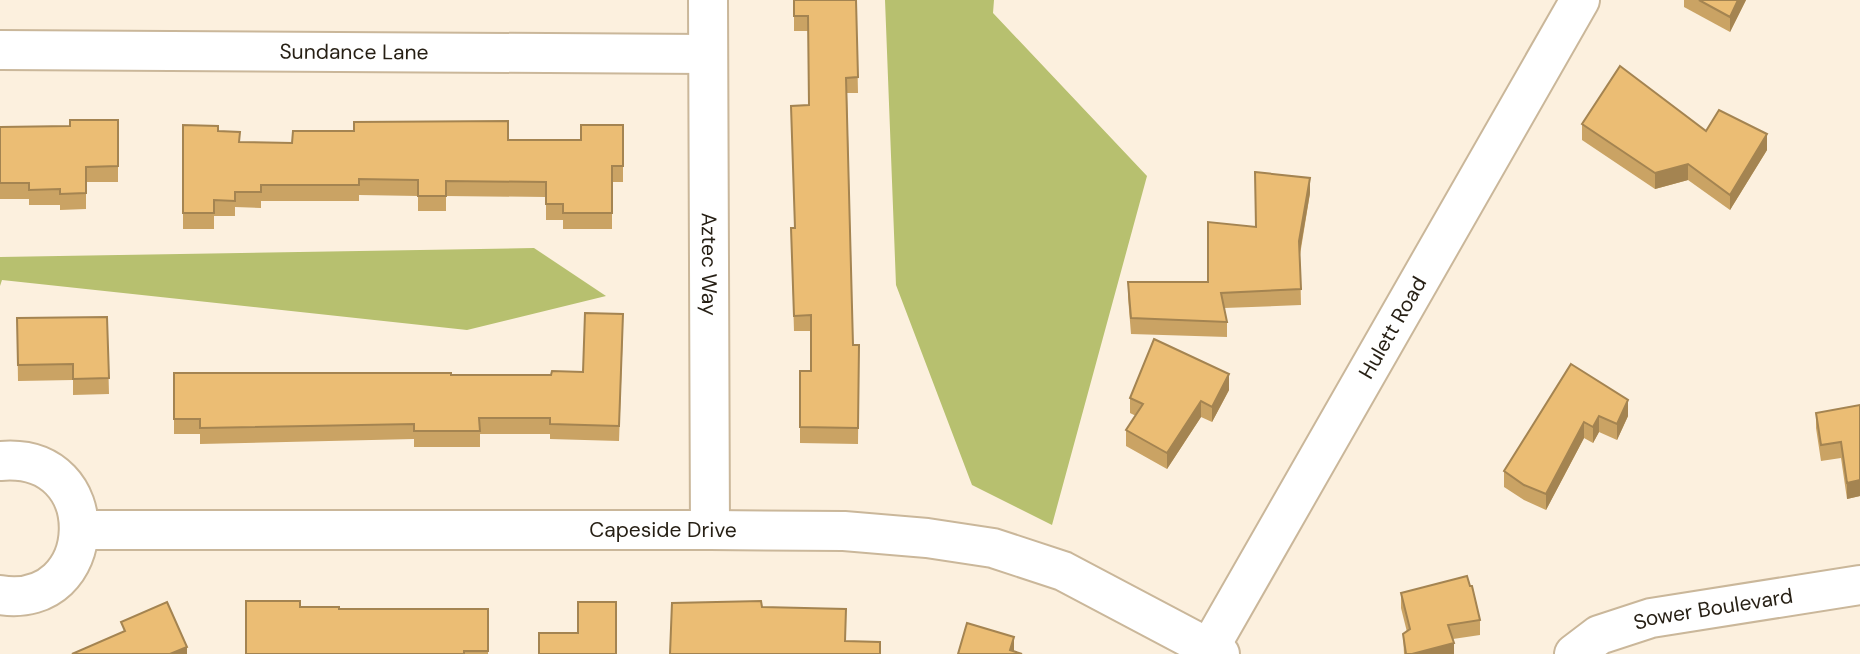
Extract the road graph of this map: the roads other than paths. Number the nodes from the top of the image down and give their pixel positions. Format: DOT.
graph roads {
  1 [pos="708,0"];
  2 [pos="1580,0"];
  3 [pos="0,50"];
  4 [pos="708,54"];
  5 [pos="0,461"];
  6 [pos="80,530"];
  7 [pos="709,530"];
  8 [pos="1860,585"];
  9 [pos="0,595"];
  10 [pos="1212,652"];
  11 [pos="1574,654"];
  1 -- 4 [label="street, Aztec Way"];
  2 -- 10 [label="street, Hulett Road"];
  3 -- 4 [label="street, Sundance Lane"];
  4 -- 7 [label="street, Aztec Way"];
  5 -- 6 [label="street"];
  6 -- 7 [label="street, Capeside Drive"];
  6 -- 9 [label="street"];
  7 -- 10 [label="street, Capeside Drive"];
  8 -- 11 [label="street, Sower Boulevard"];
}
